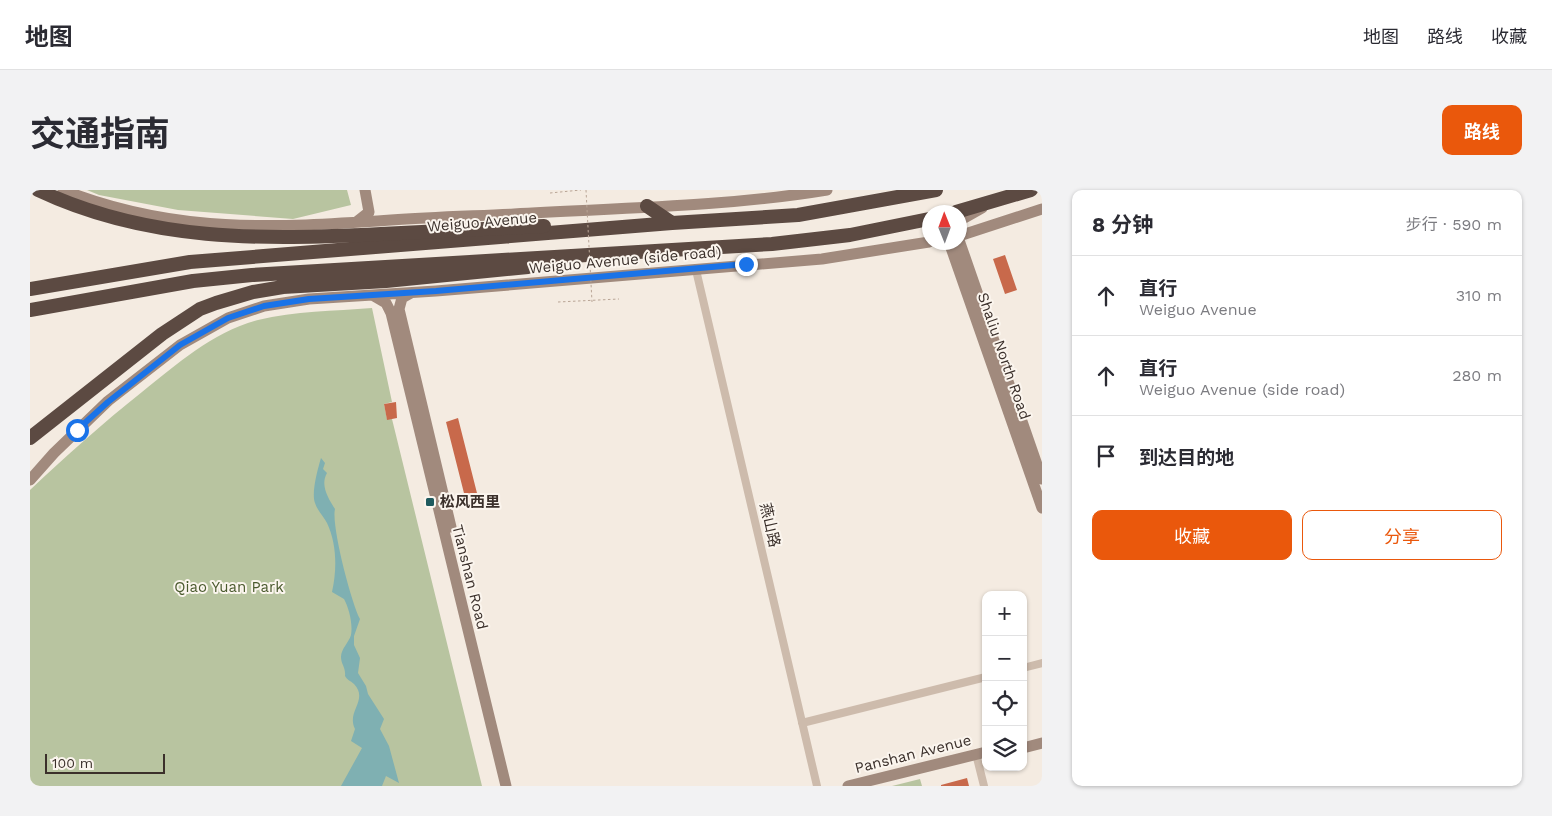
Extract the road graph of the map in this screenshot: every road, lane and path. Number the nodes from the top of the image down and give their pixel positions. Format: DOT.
graph roads {
  1 [pos="38,190"];
  2 [pos="63,190"];
  3 [pos="365,190"];
  4 [pos="370,190"];
  5 [pos="582,190"];
  6 [pos="586,190"];
  7 [pos="827,190"];
  8 [pos="936,190"];
  9 [pos="1031,190"];
  10 [pos="550,192"];
  11 [pos="647,206"];
  12 [pos="1042,209"];
  13 [pos="967,214"];
  14 [pos="390,220"];
  15 [pos="922,221"];
  16 [pos="672,223"];
  17 [pos="353,224"];
  18 [pos="906,224"];
  19 [pos="922,226"];
  20 [pos="967,234"];
  21 [pos="922,241"];
  22 [pos="922,243"];
  23 [pos="915,244"];
  24 [pos="670,250"];
  25 [pos="951,250"];
  26 [pos="963,250"];
  27 [pos="696,270"];
  28 [pos="30,289"];
  29 [pos="411,293"];
  30 [pos="372,296"];
  31 [pos="619,299"];
  32 [pos="558,302"];
  33 [pos="592,302"];
  34 [pos="30,310"];
  35 [pos="63,412"];
  36 [pos="30,438"];
  37 [pos="30,449"];
  38 [pos="1042,479"];
  39 [pos="30,480"];
  40 [pos="1042,508"];
  41 [pos="1042,663"];
  42 [pos="1027,667"];
  43 [pos="982,678"];
  44 [pos="802,723"];
  45 [pos="1042,738"];
  46 [pos="1027,742"];
  47 [pos="1042,744"];
  48 [pos="1027,747"];
  49 [pos="981,755"];
  50 [pos="506,786"];
  51 [pos="514,786"];
  52 [pos="816,786"];
  53 [pos="848,786"];
  54 [pos="868,786"];
  55 [pos="984,786"];
  1 -- 16 [label="highway, bridge"];
  2 -- 17 [label="main road"];
  3 -- 17 [label="main road"];
  4 -- 14 [label="main road"];
  5 -- 10 [label="path"];
  6 -- 33 [label="path, bridge"];
  7 -- 11 [label="main road"];
  8 -- 16 [label="highway, Weiguo Avenue"];
  9 -- 13 [label="highway"];
  11 -- 14 [label="main road"];
  11 -- 16 [label="highway"];
  12 -- 20 [label="main road"];
  14 -- 17 [label="main road"];
  15 -- 18 [label="highway"];
  16 -- 28 [label="highway, Weiguo Avenue"];
  18 -- 19 [label="main road"];
  18 -- 24 [label="highway"];
  21 -- 23 [label="main road"];
  22 -- 23 [label="main road, Weiguo Avenue (side road)"];
  23 -- 27 [label="main road, Weiguo Avenue (side road)"];
  24 -- 34 [label="highway"];
  24 -- 35 [label="highway"];
  25 -- 40 [label="main road, Shaliu North Road"];
  26 -- 38 [label="main road"];
  27 -- 29 [label="main road, Weiguo Avenue (side road)"];
  27 -- 44 [label="street, 燕山路"];
  29 -- 30 [label="main road"];
  29 -- 51 [label="main road, Tianshan Road"];
  30 -- 39 [label="main road"];
  30 -- 50 [label="main road, Tianshan Road"];
  31 -- 33 [label="path"];
  32 -- 33 [label="path"];
  35 -- 36 [label="highway"];
  35 -- 37 [label="highway"];
  41 -- 42 [label="street"];
  43 -- 44 [label="street"];
  44 -- 52 [label="street, 燕山路"];
  45 -- 46 [label="main road"];
  47 -- 48 [label="main road"];
  49 -- 53 [label="main road, Panshan Avenue"];
  49 -- 54 [label="main road, Panshan Avenue"];
  49 -- 55 [label="street"];
}
